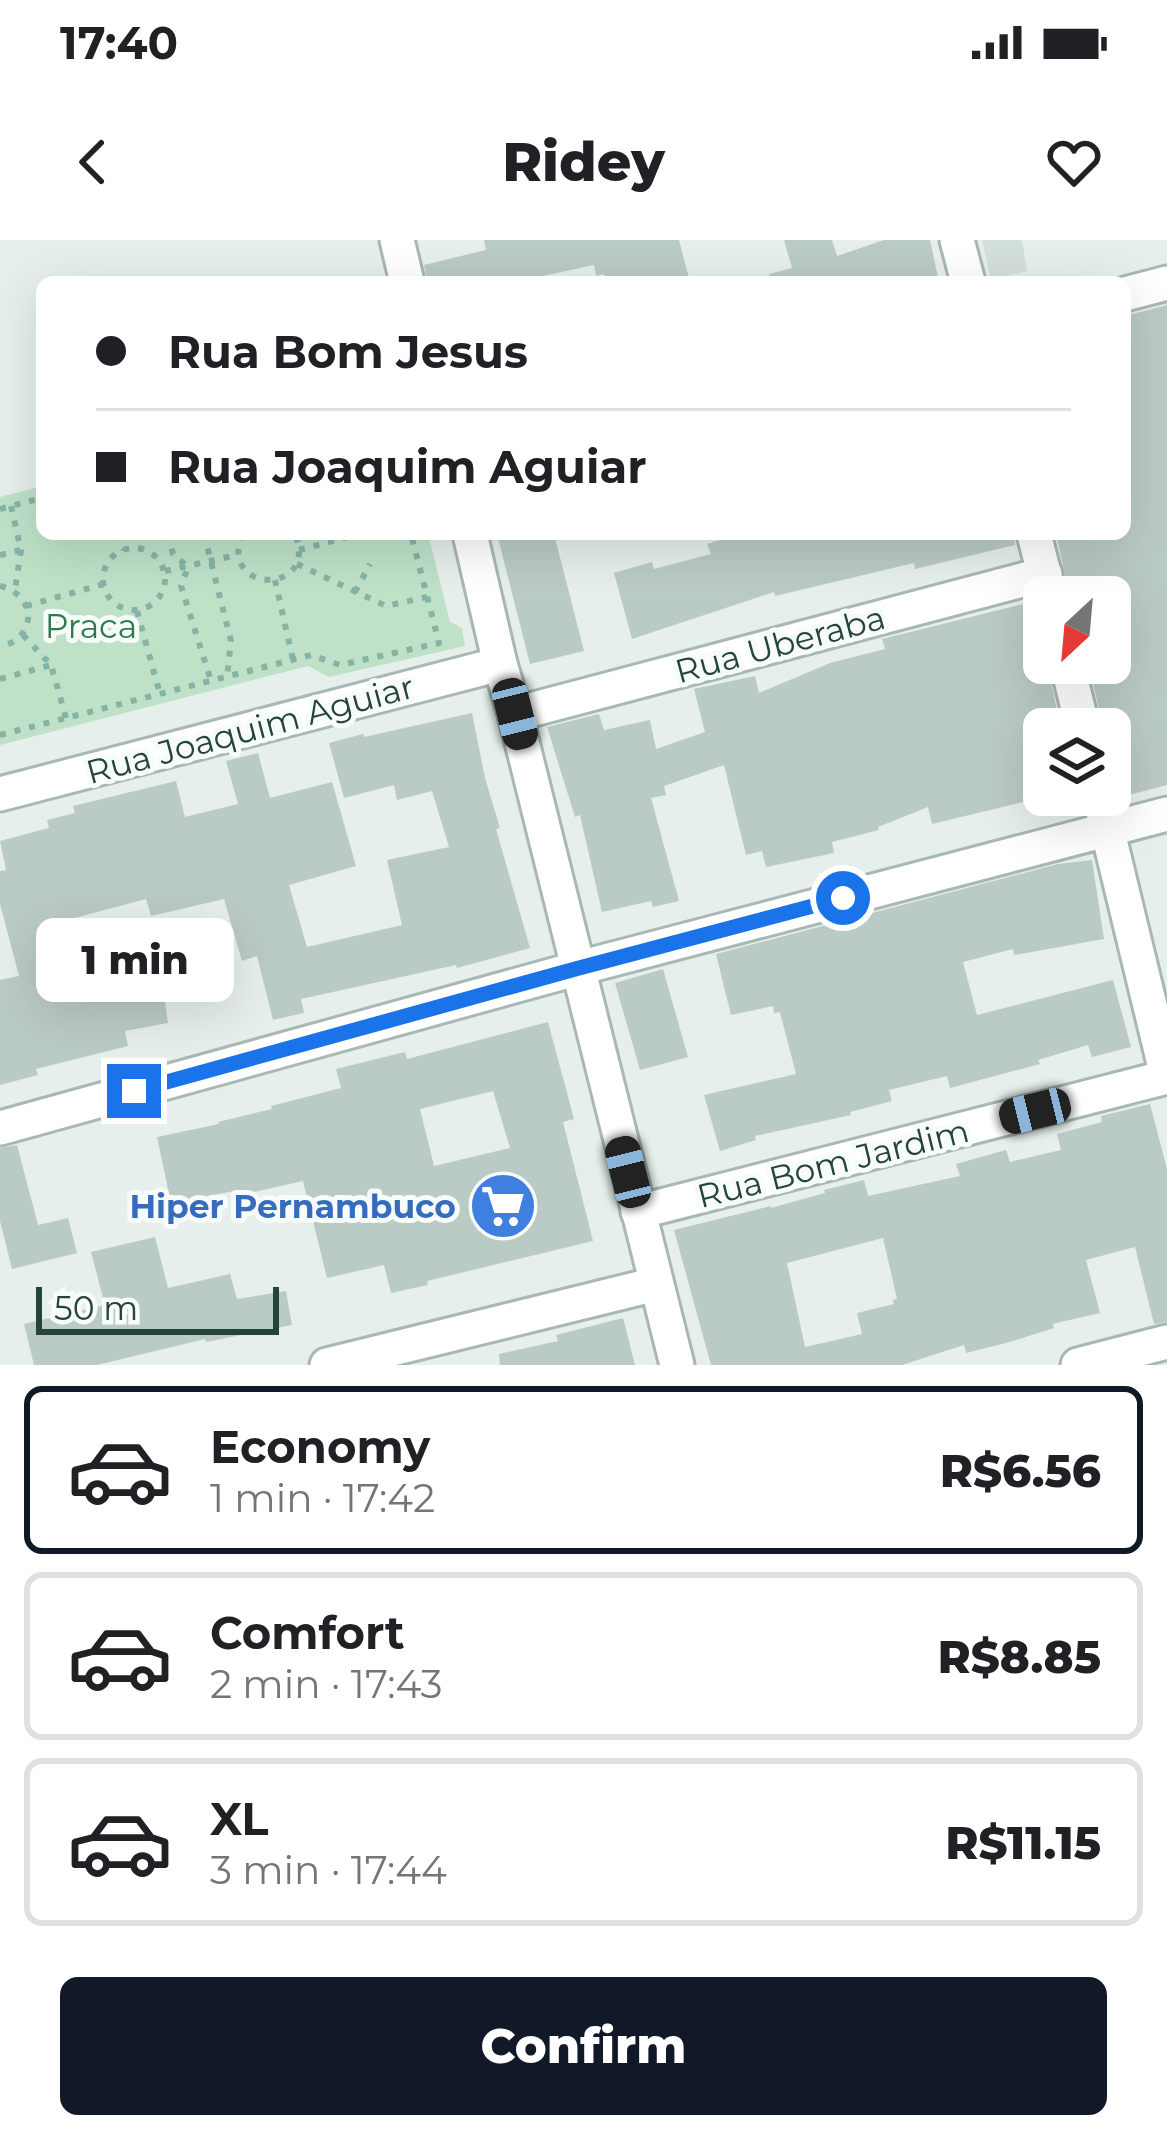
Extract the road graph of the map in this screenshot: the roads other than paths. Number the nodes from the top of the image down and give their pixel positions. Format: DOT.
graph roads {
  1 [pos="397,240"];
  2 [pos="957,240"];
  3 [pos="406,276"];
  4 [pos="966,276"];
  5 [pos="1167,283"];
  6 [pos="1131,292"];
  7 [pos="471,540"];
  8 [pos="1036,540"];
  9 [pos="1044,576"];
  10 [pos="1023,592"];
  11 [pos="500,664"];
  12 [pos="515,714"];
  13 [pos="0,794"];
  14 [pos="1167,814"];
  15 [pos="1104,816"];
  16 [pos="1107,829"];
  17 [pos="579,968"];
  18 [pos="1167,1076"];
  19 [pos="0,1128"];
  20 [pos="638,1213"];
  21 [pos="656,1284"];
  22 [pos="1167,1342"];
  23 [pos="327,1365"];
  24 [pos="677,1365"];
  25 [pos="1078,1365"];
  1 -- 3 [label="street"];
  2 -- 4 [label="street"];
  5 -- 6 [label="street"];
  7 -- 11 [label="street"];
  8 -- 9 [label="street"];
  10 -- 12 [label="street, Rua Uberaba"];
  11 -- 12 [label="street"];
  11 -- 13 [label="street, Rua Joaquim Aguiar"];
  12 -- 17 [label="street"];
  14 -- 16 [label="street"];
  15 -- 16 [label="street"];
  16 -- 17 [label="street"];
  16 -- 18 [label="street"];
  17 -- 19 [label="street"];
  17 -- 20 [label="street"];
  18 -- 20 [label="street, Rua Bom Jardim"];
  20 -- 21 [label="street"];
  21 -- 23 [label="street"];
  21 -- 24 [label="street"];
  22 -- 25 [label="street"];
}
